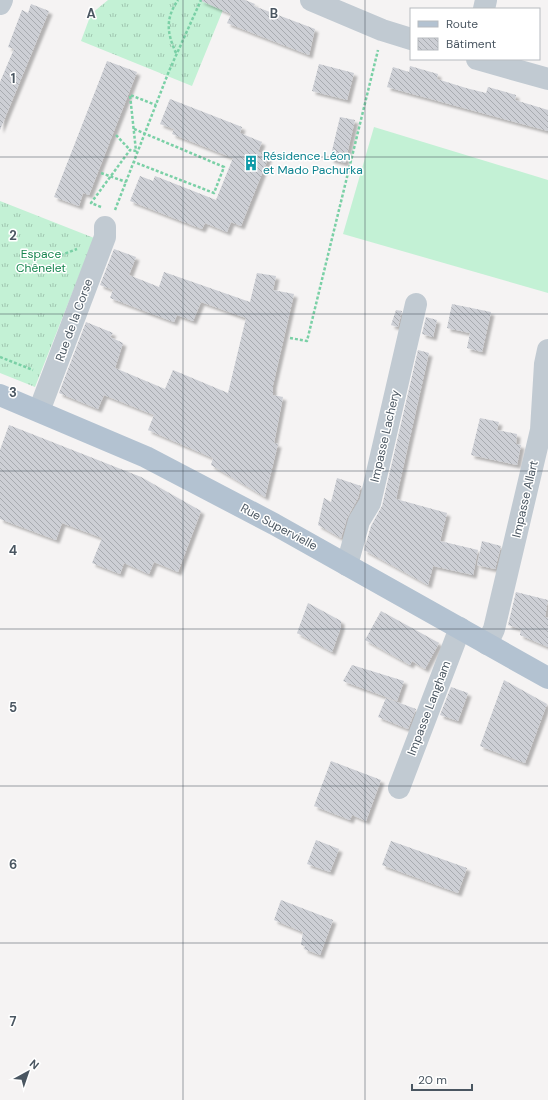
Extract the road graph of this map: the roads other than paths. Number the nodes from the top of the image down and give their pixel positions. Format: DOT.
graph roads {
  1 [pos="2,0"];
  2 [pos="311,0"];
  3 [pos="0,4"];
  4 [pos="410,39"];
  5 [pos="481,60"];
  6 [pos="548,79"];
  7 [pos="105,215"];
  8 [pos="416,304"];
  9 [pos="548,350"];
  10 [pos="0,395"];
  11 [pos="39,411"];
  12 [pos="347,565"];
  13 [pos="460,628"];
  14 [pos="487,644"];
  15 [pos="548,678"];
  16 [pos="399,788"];
  1 -- 3 [label="street"];
  2 -- 4 [label="street"];
  5 -- 6 [label="street"];
  7 -- 11 [label="street, Rue de la Corse"];
  8 -- 12 [label="street, Impasse Lachery"];
  9 -- 14 [label="street, Impasse Allart"];
  10 -- 11 [label="main road, Rue Supervielle"];
  11 -- 12 [label="main road, Rue Supervielle"];
  12 -- 13 [label="main road, Rue Supervielle"];
  13 -- 14 [label="main road, Rue Supervielle"];
  13 -- 16 [label="street, Impasse Langham"];
  14 -- 15 [label="main road, Rue Supervielle"];
}
